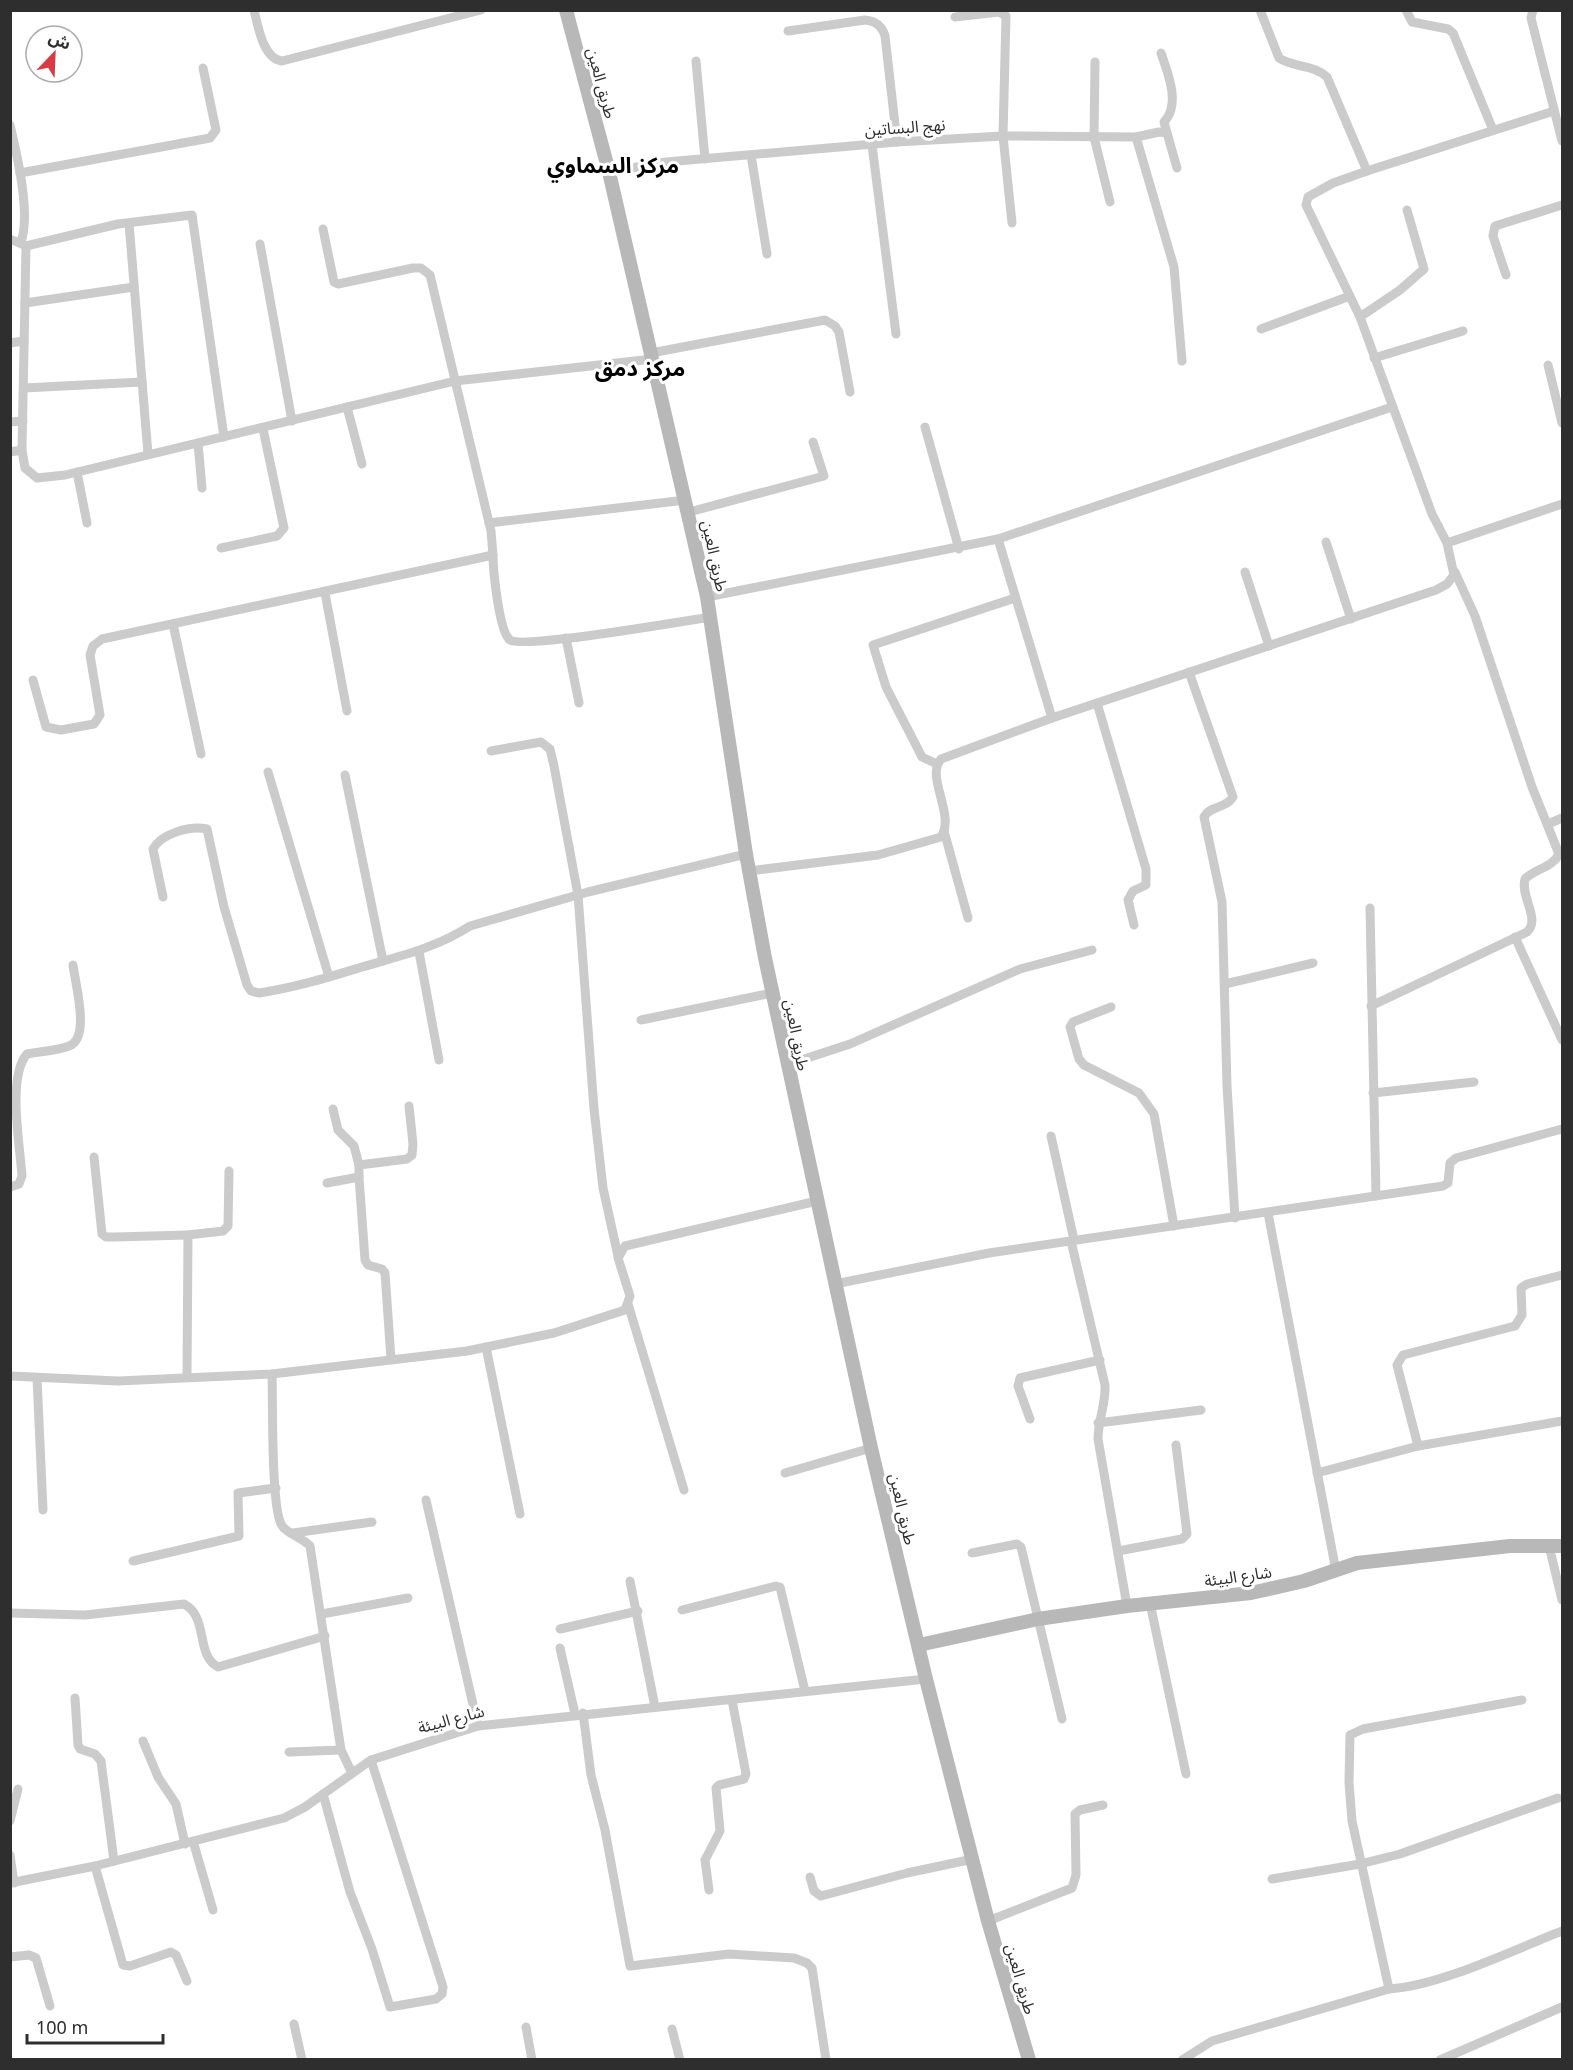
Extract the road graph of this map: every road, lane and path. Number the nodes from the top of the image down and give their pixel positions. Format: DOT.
graph roads {
  1 [pos="254,10"];
  2 [pos="481,10"];
  3 [pos="566,10"];
  4 [pos="1260,10"];
  5 [pos="1406,10"];
  6 [pos="1533,10"];
  7 [pos="955,17"];
  8 [pos="789,31"];
  9 [pos="1161,53"];
  10 [pos="696,61"];
  11 [pos="1095,62"];
  12 [pos="202,68"];
  13 [pos="1554,111"];
  14 [pos="10,125"];
  15 [pos="1493,130"];
  16 [pos="1167,133"];
  17 [pos="1003,136"];
  18 [pos="1094,137"];
  19 [pos="1136,137"];
  20 [pos="1563,141"];
  21 [pos="897,142"];
  22 [pos="872,145"];
  23 [pos="751,155"];
  24 [pos="705,159"];
  25 [pos="1177,168"];
  26 [pos="1368,171"];
  27 [pos="609,172"];
  28 [pos="20,173"];
  29 [pos="1110,202"];
  30 [pos="1563,205"];
  31 [pos="1407,210"];
  32 [pos="129,223"];
  33 [pos="1012,223"];
  34 [pos="323,229"];
  35 [pos="10,239"];
  36 [pos="23,244"];
  37 [pos="260,244"];
  38 [pos="767,254"];
  39 [pos="1506,275"];
  40 [pos="134,287"];
  41 [pos="1350,296"];
  42 [pos="25,303"];
  43 [pos="1360,317"];
  44 [pos="1261,328"];
  45 [pos="1463,331"];
  46 [pos="896,334"];
  47 [pos="24,341"];
  48 [pos="10,343"];
  49 [pos="652,356"];
  50 [pos="1374,358"];
  51 [pos="1182,361"];
  52 [pos="1548,365"];
  53 [pos="455,381"];
  54 [pos="142,382"];
  55 [pos="24,388"];
  56 [pos="850,392"];
  57 [pos="347,407"];
  58 [pos="1392,407"];
  59 [pos="23,421"];
  60 [pos="292,421"];
  61 [pos="10,422"];
  62 [pos="1563,423"];
  63 [pos="925,427"];
  64 [pos="263,429"];
  65 [pos="224,437"];
  66 [pos="813,442"];
  67 [pos="198,443"];
  68 [pos="22,450"];
  69 [pos="10,452"];
  70 [pos="148,454"];
  71 [pos="363,464"];
  72 [pos="77,472"];
  73 [pos="202,488"];
  74 [pos="1563,504"];
  75 [pos="687,506"];
  76 [pos="87,523"];
  77 [pos="489,523"];
  78 [pos="998,539"];
  79 [pos="1326,542"];
  80 [pos="1448,543"];
  81 [pos="221,548"];
  82 [pos="959,549"];
  83 [pos="493,555"];
  84 [pos="1245,572"];
  85 [pos="1455,572"];
  86 [pos="325,593"];
  87 [pos="707,597"];
  88 [pos="1015,598"];
  89 [pos="711,617"];
  90 [pos="1351,619"];
  91 [pos="173,624"];
  92 [pos="566,638"];
  93 [pos="1269,646"];
  94 [pos="1189,672"];
  95 [pos="33,680"];
  96 [pos="579,703"];
  97 [pos="1097,703"];
  98 [pos="346,711"];
  99 [pos="1052,718"];
  100 [pos="491,751"];
  101 [pos="201,754"];
  102 [pos="937,764"];
  103 [pos="268,772"];
  104 [pos="345,775"];
  105 [pos="1563,818"];
  106 [pos="1548,824"];
  107 [pos="945,831"];
  108 [pos="746,854"];
  109 [pos="749,871"];
  110 [pos="578,895"];
  111 [pos="163,897"];
  112 [pos="1370,908"];
  113 [pos="968,918"];
  114 [pos="1134,925"];
  115 [pos="1515,937"];
  116 [pos="1092,950"];
  117 [pos="419,952"];
  118 [pos="382,961"];
  119 [pos="1312,963"];
  120 [pos="73,965"];
  121 [pos="329,977"];
  122 [pos="1225,984"];
  123 [pos="772,993"];
  124 [pos="1371,1006"];
  125 [pos="1111,1007"];
  126 [pos="641,1020"];
  127 [pos="1563,1040"];
  128 [pos="439,1060"];
  129 [pos="786,1065"];
  130 [pos="1474,1083"];
  131 [pos="1373,1093"];
  132 [pos="409,1106"];
  133 [pos="333,1109"];
  134 [pos="1563,1129"];
  135 [pos="1051,1136"];
  136 [pos="94,1157"];
  137 [pos="359,1165"];
  138 [pos="229,1171"];
  139 [pos="359,1177"];
  140 [pos="327,1184"];
  141 [pos="10,1187"];
  142 [pos="1376,1196"];
  143 [pos="817,1201"];
  144 [pos="1268,1213"];
  145 [pos="1235,1218"];
  146 [pos="1174,1226"];
  147 [pos="188,1235"];
  148 [pos="1072,1240"];
  149 [pos="618,1258"];
  150 [pos="1563,1275"];
  151 [pos="835,1284"];
  152 [pos="628,1304"];
  153 [pos="486,1347"];
  154 [pos="391,1359"];
  155 [pos="1100,1360"];
  156 [pos="272,1374"];
  157 [pos="10,1376"];
  158 [pos="187,1377"];
  159 [pos="37,1378"];
  160 [pos="1201,1410"];
  161 [pos="1030,1419"];
  162 [pos="1563,1421"];
  163 [pos="1098,1423"];
  164 [pos="1176,1445"];
  165 [pos="1418,1446"];
  166 [pos="871,1448"];
  167 [pos="785,1473"];
  168 [pos="1317,1473"];
  169 [pos="276,1488"];
  170 [pos="684,1490"];
  171 [pos="426,1500"];
  172 [pos="43,1510"];
  173 [pos="520,1514"];
  174 [pos="372,1522"];
  175 [pos="293,1533"];
  176 [pos="1556,1546"];
  177 [pos="1118,1551"];
  178 [pos="972,1553"];
  179 [pos="133,1561"];
  180 [pos="1336,1570"];
  181 [pos="630,1581"];
  182 [pos="408,1598"];
  183 [pos="1563,1600"];
  184 [pos="1150,1603"];
  185 [pos="1127,1606"];
  186 [pos="682,1610"];
  187 [pos="638,1611"];
  188 [pos="10,1613"];
  189 [pos="322,1614"];
  190 [pos="1038,1619"];
  191 [pos="560,1629"];
  192 [pos="325,1636"];
  193 [pos="919,1645"];
  194 [pos="560,1648"];
  195 [pos="926,1678"];
  196 [pos="805,1691"];
  197 [pos="75,1698"];
  198 [pos="732,1700"];
  199 [pos="1522,1700"];
  200 [pos="655,1707"];
  201 [pos="579,1714"];
  202 [pos="1062,1719"];
  203 [pos="478,1726"];
  204 [pos="143,1741"];
  205 [pos="341,1750"];
  206 [pos="289,1752"];
  207 [pos="371,1760"];
  208 [pos="351,1771"];
  209 [pos="1186,1774"];
  210 [pos="18,1789"];
  211 [pos="323,1794"];
  212 [pos="1558,1798"];
  213 [pos="1103,1804"];
  214 [pos="10,1821"];
  215 [pos="189,1842"];
  216 [pos="10,1855"];
  217 [pos="973,1859"];
  218 [pos="114,1861"];
  219 [pos="1360,1864"];
  220 [pos="95,1866"];
  221 [pos="810,1877"];
  222 [pos="1272,1880"];
  223 [pos="12,1883"];
  224 [pos="709,1890"];
  225 [pos="213,1910"];
  226 [pos="988,1921"];
  227 [pos="1563,1931"];
  228 [pos="10,1957"];
  229 [pos="187,1981"];
  230 [pos="1389,1989"];
  231 [pos="50,2006"];
  232 [pos="1563,2007"];
  233 [pos="294,2024"];
  234 [pos="526,2026"];
  235 [pos="672,2029"];
  236 [pos="1185,2059"];
  237 [pos="302,2060"];
  238 [pos="532,2060"];
  239 [pos="680,2060"];
  240 [pos="826,2060"];
  241 [pos="1029,2060"];
  242 [pos="1440,2060"];
  1 -- 2 [label="street"];
  3 -- 27 [label="main road, طريق العين"];
  4 -- 26 [label="street"];
  5 -- 15 [label="street"];
  6 -- 13 [label="street"];
  7 -- 17 [label="street"];
  8 -- 21 [label="street"];
  9 -- 16 [label="street"];
  10 -- 24 [label="street"];
  11 -- 18 [label="street"];
  12 -- 28 [label="street"];
  13 -- 15 [label="street"];
  13 -- 20 [label="street"];
  14 -- 28 [label="street"];
  15 -- 26 [label="street"];
  16 -- 19 [label="street, نهج البساتين"];
  16 -- 25 [label="street"];
  17 -- 18 [label="street, نهج البساتين"];
  17 -- 21 [label="street, نهج البساتين"];
  17 -- 33 [label="street"];
  18 -- 19 [label="street, نهج البساتين"];
  18 -- 29 [label="street"];
  19 -- 51 [label="street"];
  21 -- 22 [label="street, نهج البساتين"];
  22 -- 23 [label="street, نهج البساتين"];
  22 -- 46 [label="street"];
  23 -- 24 [label="street, نهج البساتين"];
  23 -- 38 [label="street"];
  24 -- 27 [label="street, نهج البساتين"];
  26 -- 41 [label="street"];
  27 -- 49 [label="main road, طريق العين"];
  28 -- 36 [label="street"];
  30 -- 39 [label="street"];
  31 -- 43 [label="street"];
  32 -- 36 [label="street"];
  32 -- 40 [label="street"];
  32 -- 65 [label="street"];
  34 -- 53 [label="street"];
  35 -- 36 [label="street"];
  36 -- 42 [label="street"];
  37 -- 60 [label="street"];
  40 -- 42 [label="street"];
  40 -- 54 [label="street"];
  41 -- 43 [label="street"];
  41 -- 44 [label="street"];
  42 -- 47 [label="street"];
  43 -- 50 [label="street"];
  45 -- 50 [label="street"];
  47 -- 48 [label="street"];
  47 -- 55 [label="street"];
  49 -- 53 [label="street"];
  49 -- 56 [label="street"];
  49 -- 75 [label="main road, طريق العين"];
  50 -- 58 [label="street"];
  52 -- 62 [label="street"];
  53 -- 57 [label="street"];
  53 -- 77 [label="street"];
  54 -- 55 [label="street"];
  54 -- 70 [label="street"];
  55 -- 59 [label="street"];
  57 -- 60 [label="street"];
  57 -- 71 [label="street"];
  58 -- 78 [label="street"];
  58 -- 80 [label="street"];
  59 -- 61 [label="street"];
  59 -- 68 [label="street"];
  60 -- 64 [label="street"];
  63 -- 82 [label="street"];
  64 -- 65 [label="street"];
  64 -- 81 [label="street"];
  65 -- 67 [label="street"];
  66 -- 75 [label="street"];
  67 -- 70 [label="street"];
  67 -- 73 [label="street"];
  68 -- 69 [label="street"];
  68 -- 72 [label="street"];
  70 -- 72 [label="street"];
  72 -- 76 [label="street"];
  74 -- 80 [label="street"];
  75 -- 77 [label="street"];
  75 -- 87 [label="main road, طريق العين"];
  77 -- 83 [label="street"];
  78 -- 82 [label="street"];
  78 -- 88 [label="street"];
  79 -- 90 [label="street"];
  80 -- 85 [label="street"];
  82 -- 87 [label="street"];
  83 -- 86 [label="street"];
  83 -- 92 [label="street"];
  84 -- 93 [label="street"];
  85 -- 90 [label="street"];
  85 -- 106 [label="street"];
  86 -- 91 [label="street"];
  86 -- 98 [label="street"];
  87 -- 89 [label="main road, طريق العين"];
  88 -- 99 [label="street"];
  88 -- 102 [label="street"];
  89 -- 92 [label="street"];
  89 -- 108 [label="main road, طريق العين"];
  90 -- 93 [label="street"];
  91 -- 95 [label="street"];
  91 -- 101 [label="street"];
  92 -- 96 [label="street"];
  93 -- 94 [label="street"];
  94 -- 97 [label="street"];
  94 -- 122 [label="street"];
  97 -- 99 [label="street"];
  97 -- 114 [label="street"];
  99 -- 102 [label="street"];
  100 -- 110 [label="street"];
  102 -- 107 [label="street"];
  103 -- 121 [label="street"];
  104 -- 118 [label="street"];
  105 -- 106 [label="street"];
  106 -- 115 [label="street"];
  107 -- 109 [label="street"];
  107 -- 113 [label="street"];
  108 -- 109 [label="main road, طريق العين"];
  108 -- 110 [label="street"];
  109 -- 123 [label="main road, طريق العين"];
  110 -- 117 [label="street"];
  110 -- 149 [label="street"];
  111 -- 121 [label="street"];
  112 -- 124 [label="street"];
  115 -- 124 [label="street"];
  115 -- 127 [label="street"];
  116 -- 129 [label="street"];
  117 -- 118 [label="street"];
  117 -- 128 [label="street"];
  118 -- 121 [label="street"];
  119 -- 122 [label="street"];
  120 -- 141 [label="street"];
  122 -- 145 [label="street"];
  123 -- 126 [label="street"];
  123 -- 129 [label="main road, طريق العين"];
  124 -- 131 [label="street"];
  125 -- 146 [label="street"];
  129 -- 143 [label="main road, طريق العين"];
  130 -- 131 [label="street"];
  131 -- 142 [label="street"];
  132 -- 137 [label="street"];
  133 -- 137 [label="street"];
  134 -- 142 [label="street"];
  135 -- 148 [label="street"];
  136 -- 147 [label="street"];
  137 -- 139 [label="street"];
  138 -- 147 [label="street"];
  139 -- 140 [label="street"];
  139 -- 154 [label="street"];
  142 -- 144 [label="street"];
  143 -- 149 [label="street"];
  143 -- 151 [label="main road, طريق العين"];
  144 -- 145 [label="street"];
  144 -- 168 [label="street"];
  145 -- 146 [label="street"];
  146 -- 148 [label="street"];
  147 -- 158 [label="street"];
  148 -- 151 [label="street"];
  148 -- 155 [label="street"];
  149 -- 152 [label="street"];
  150 -- 165 [label="street"];
  151 -- 166 [label="main road, طريق العين"];
  152 -- 153 [label="street"];
  152 -- 170 [label="street"];
  153 -- 154 [label="street"];
  153 -- 173 [label="street"];
  154 -- 156 [label="street"];
  155 -- 161 [label="street"];
  155 -- 163 [label="street"];
  156 -- 158 [label="street"];
  156 -- 169 [label="street"];
  157 -- 159 [label="street"];
  158 -- 159 [label="street"];
  159 -- 172 [label="street"];
  160 -- 163 [label="street"];
  162 -- 165 [label="street"];
  163 -- 177 [label="street"];
  164 -- 177 [label="street"];
  165 -- 168 [label="street"];
  166 -- 167 [label="street"];
  166 -- 193 [label="main road, طريق العين"];
  168 -- 180 [label="street"];
  169 -- 175 [label="street"];
  169 -- 179 [label="street"];
  171 -- 203 [label="street"];
  174 -- 175 [label="street"];
  175 -- 189 [label="street"];
  176 -- 180 [label="main road, شارع البيئة"];
  176 -- 183 [label="street"];
  177 -- 185 [label="street"];
  178 -- 190 [label="street"];
  180 -- 184 [label="main road, شارع البيئة"];
  181 -- 187 [label="street"];
  182 -- 189 [label="street"];
  184 -- 185 [label="main road, شارع البيئة"];
  184 -- 209 [label="street"];
  185 -- 190 [label="main road, شارع البيئة"];
  186 -- 196 [label="street"];
  187 -- 191 [label="street"];
  187 -- 200 [label="street"];
  188 -- 192 [label="street"];
  189 -- 192 [label="street"];
  190 -- 193 [label="main road, شارع البيئة"];
  190 -- 202 [label="street"];
  192 -- 205 [label="street"];
  193 -- 195 [label="main road, طريق العين"];
  194 -- 201 [label="street"];
  195 -- 196 [label="street, شارع البيئة"];
  195 -- 217 [label="main road, طريق العين"];
  196 -- 198 [label="street, شارع البيئة"];
  197 -- 218 [label="street"];
  198 -- 200 [label="street, شارع البيئة"];
  198 -- 224 [label="street"];
  199 -- 219 [label="street"];
  200 -- 201 [label="street, شارع البيئة"];
  201 -- 203 [label="street, شارع البيئة"];
  201 -- 240 [label="street"];
  203 -- 207 [label="street, شارع البيئة"];
  204 -- 215 [label="street"];
  205 -- 206 [label="street"];
  205 -- 208 [label="street"];
  207 -- 208 [label="street, شارع البيئة"];
  207 -- 211 [label="street"];
  208 -- 211 [label="street, شارع البيئة"];
  210 -- 214 [label="street"];
  211 -- 215 [label="street, شارع البيئة"];
  212 -- 219 [label="street"];
  213 -- 226 [label="street"];
  215 -- 218 [label="street, شارع البيئة"];
  215 -- 225 [label="street"];
  216 -- 223 [label="street"];
  217 -- 221 [label="street"];
  217 -- 226 [label="main road, طريق العين"];
  218 -- 220 [label="street, شارع البيئة"];
  219 -- 222 [label="street"];
  219 -- 230 [label="street"];
  220 -- 223 [label="street, شارع البيئة"];
  220 -- 229 [label="street"];
  226 -- 241 [label="main road, طريق العين"];
  227 -- 230 [label="street"];
  228 -- 231 [label="street"];
  230 -- 236 [label="street"];
  232 -- 242 [label="street"];
  233 -- 237 [label="street"];
  234 -- 238 [label="street"];
  235 -- 239 [label="street"];
}
